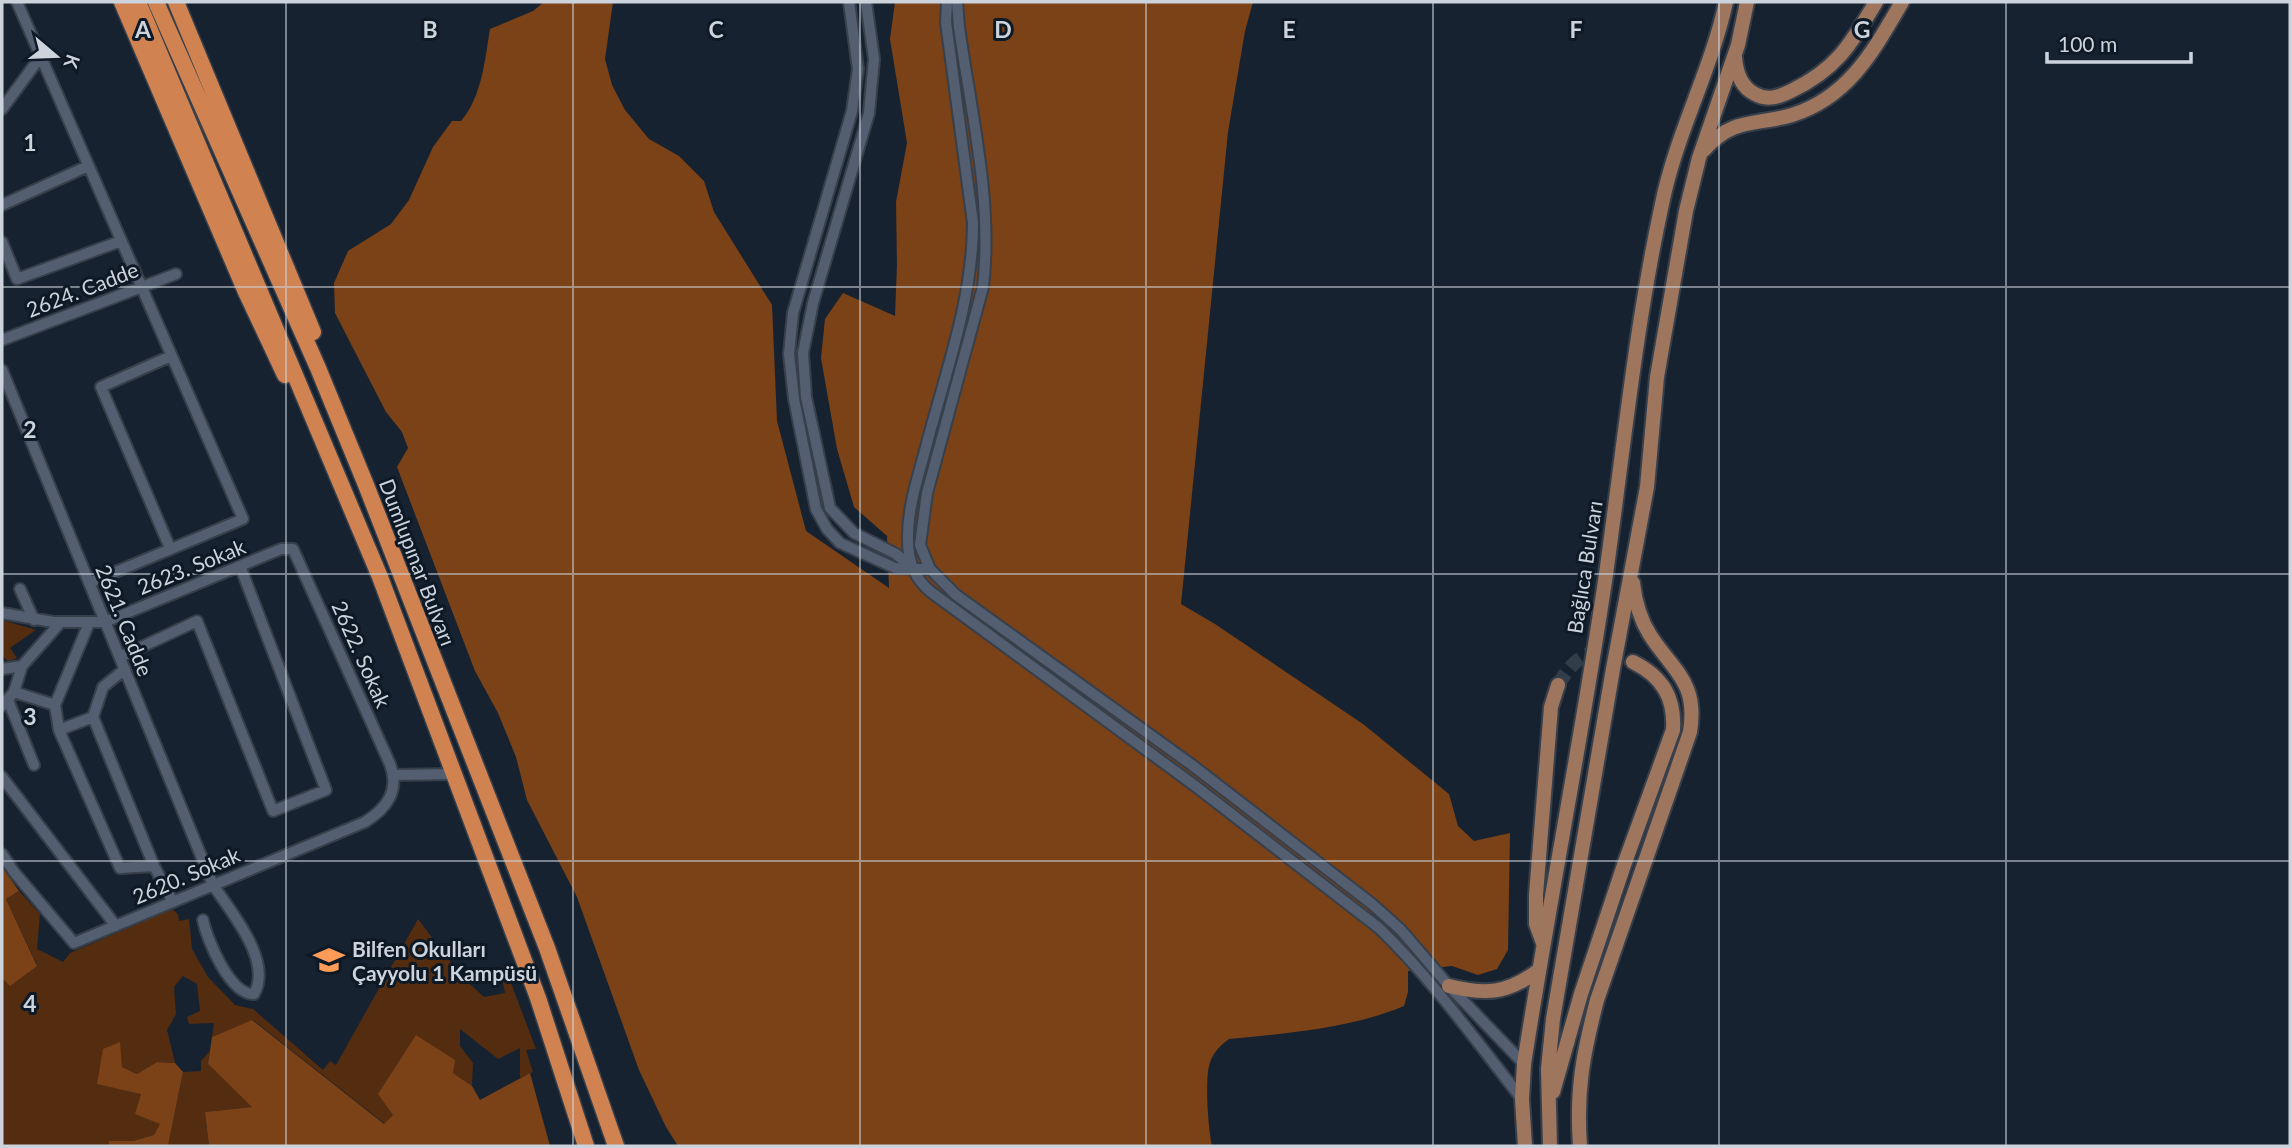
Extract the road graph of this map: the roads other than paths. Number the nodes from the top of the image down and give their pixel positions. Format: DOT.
graph roads {
  1 [pos="17,2"];
  2 [pos="122,2"];
  3 [pos="138,2"];
  4 [pos="156,2"];
  5 [pos="176,2"];
  6 [pos="849,2"];
  7 [pos="866,2"];
  8 [pos="947,2"];
  9 [pos="957,2"];
  10 [pos="1726,2"];
  11 [pos="1747,2"];
  12 [pos="1876,2"];
  13 [pos="1902,2"];
  14 [pos="1738,45"];
  15 [pos="41,56"];
  16 [pos="2,109"];
  17 [pos="1700,153"];
  18 [pos="88,166"];
  19 [pos="2,205"];
  20 [pos="121,240"];
  21 [pos="2,242"];
  22 [pos="176,274"];
  23 [pos="141,287"];
  24 [pos="2,340"];
  25 [pos="171,356"];
  26 [pos="3,378"];
  27 [pos="332,402"];
  28 [pos="311,410"];
  29 [pos="170,548"];
  30 [pos="293,549"];
  31 [pos="240,566"];
  32 [pos="1632,567"];
  33 [pos="912,568"];
  34 [pos="930,569"];
  35 [pos="89,583"];
  36 [pos="20,589"];
  37 [pos="2,613"];
  38 [pos="34,620"];
  39 [pos="105,622"];
  40 [pos="60,623"];
  41 [pos="89,623"];
  42 [pos="120,657"];
  43 [pos="1633,662"];
  44 [pos="22,666"];
  45 [pos="2,669"];
  46 [pos="125,669"];
  47 [pos="1558,685"];
  48 [pos="8,700"];
  49 [pos="55,705"];
  50 [pos="93,717"];
  51 [pos="59,730"];
  52 [pos="34,765"];
  53 [pos="454,774"];
  54 [pos="394,775"];
  55 [pos="2,777"];
  56 [pos="2,853"];
  57 [pos="155,866"];
  58 [pos="213,885"];
  59 [pos="173,902"];
  60 [pos="203,919"];
  61 [pos="116,926"];
  62 [pos="1544,944"];
  63 [pos="1539,970"];
  64 [pos="1448,986"];
  65 [pos="1581,995"];
  66 [pos="1587,1039"];
  67 [pos="1524,1064"];
  68 [pos="1522,1098"];
  69 [pos="1548,1110"];
  70 [pos="586,1146"];
  71 [pos="616,1146"];
  72 [pos="1525,1146"];
  73 [pos="1550,1146"];
  74 [pos="1580,1146"];
  1 -- 15 [label="street"];
  2 -- 28 [label="highway"];
  3 -- 28 [label="highway, Dumlupınar Bulvarı"];
  4 -- 27 [label="highway, Dumlupınar Bulvarı"];
  5 -- 27 [label="highway"];
  6 -- 33 [label="street"];
  7 -- 33 [label="street"];
  8 -- 33 [label="street"];
  9 -- 34 [label="street"];
  10 -- 62 [label="main road, Bağlıca Bulvarı"];
  11 -- 14 [label="main road"];
  12 -- 14 [label="main road"];
  13 -- 17 [label="main road"];
  14 -- 17 [label="main road"];
  15 -- 16 [label="street"];
  15 -- 18 [label="street"];
  17 -- 32 [label="main road"];
  18 -- 19 [label="street"];
  18 -- 20 [label="street"];
  20 -- 21 [label="street"];
  20 -- 23 [label="street"];
  22 -- 23 [label="street, 2624. Cadde"];
  23 -- 24 [label="street, 2624. Cadde"];
  23 -- 25 [label="street"];
  25 -- 29 [label="street"];
  25 -- 29 [label="street"];
  26 -- 35 [label="street, 2621. Cadde"];
  27 -- 71 [label="highway, Dumlupınar Bulvarı"];
  28 -- 53 [label="highway, Dumlupınar Bulvarı"];
  29 -- 35 [label="street"];
  30 -- 31 [label="street, 2623. Sokak"];
  30 -- 54 [label="street, 2622. Sokak"];
  31 -- 39 [label="street, 2623. Sokak"];
  31 -- 42 [label="street"];
  32 -- 66 [label="main road"];
  32 -- 69 [label="main road"];
  33 -- 34 [label="street"];
  33 -- 68 [label="street"];
  34 -- 64 [label="street"];
  35 -- 39 [label="street, 2621. Cadde"];
  36 -- 38 [label="street"];
  37 -- 38 [label="street, 2623. Sokak"];
  38 -- 40 [label="street, 2623. Sokak"];
  39 -- 41 [label="street, 2623. Sokak"];
  39 -- 42 [label="street, 2621. Cadde"];
  40 -- 41 [label="street, 2623. Sokak"];
  40 -- 44 [label="street"];
  41 -- 49 [label="street"];
  42 -- 46 [label="street, 2621. Cadde"];
  43 -- 65 [label="main road"];
  44 -- 45 [label="street"];
  44 -- 48 [label="street"];
  46 -- 50 [label="street"];
  46 -- 58 [label="street, 2621. Cadde"];
  47 -- 62 [label="main road"];
  48 -- 49 [label="street"];
  48 -- 52 [label="street"];
  49 -- 51 [label="street"];
  50 -- 51 [label="street"];
  50 -- 57 [label="street"];
  51 -- 57 [label="street"];
  53 -- 54 [label="street"];
  53 -- 70 [label="highway, Dumlupınar Bulvarı"];
  54 -- 58 [label="street, 2620. Sokak"];
  55 -- 61 [label="street"];
  56 -- 61 [label="street, 2620. Sokak"];
  57 -- 59 [label="street"];
  58 -- 59 [label="street, 2620. Sokak"];
  58 -- 60 [label="street, 2621. Cadde"];
  59 -- 61 [label="street, 2620. Sokak"];
  62 -- 63 [label="main road, Bağlıca Bulvarı"];
  63 -- 64 [label="main road"];
  63 -- 67 [label="main road, Bağlıca Bulvarı"];
  64 -- 67 [label="street"];
  65 -- 66 [label="main road"];
  65 -- 69 [label="main road"];
  66 -- 74 [label="main road"];
  67 -- 68 [label="main road, Bağlıca Bulvarı"];
  68 -- 72 [label="main road, Bağlıca Bulvarı"];
  69 -- 73 [label="main road"];
}
